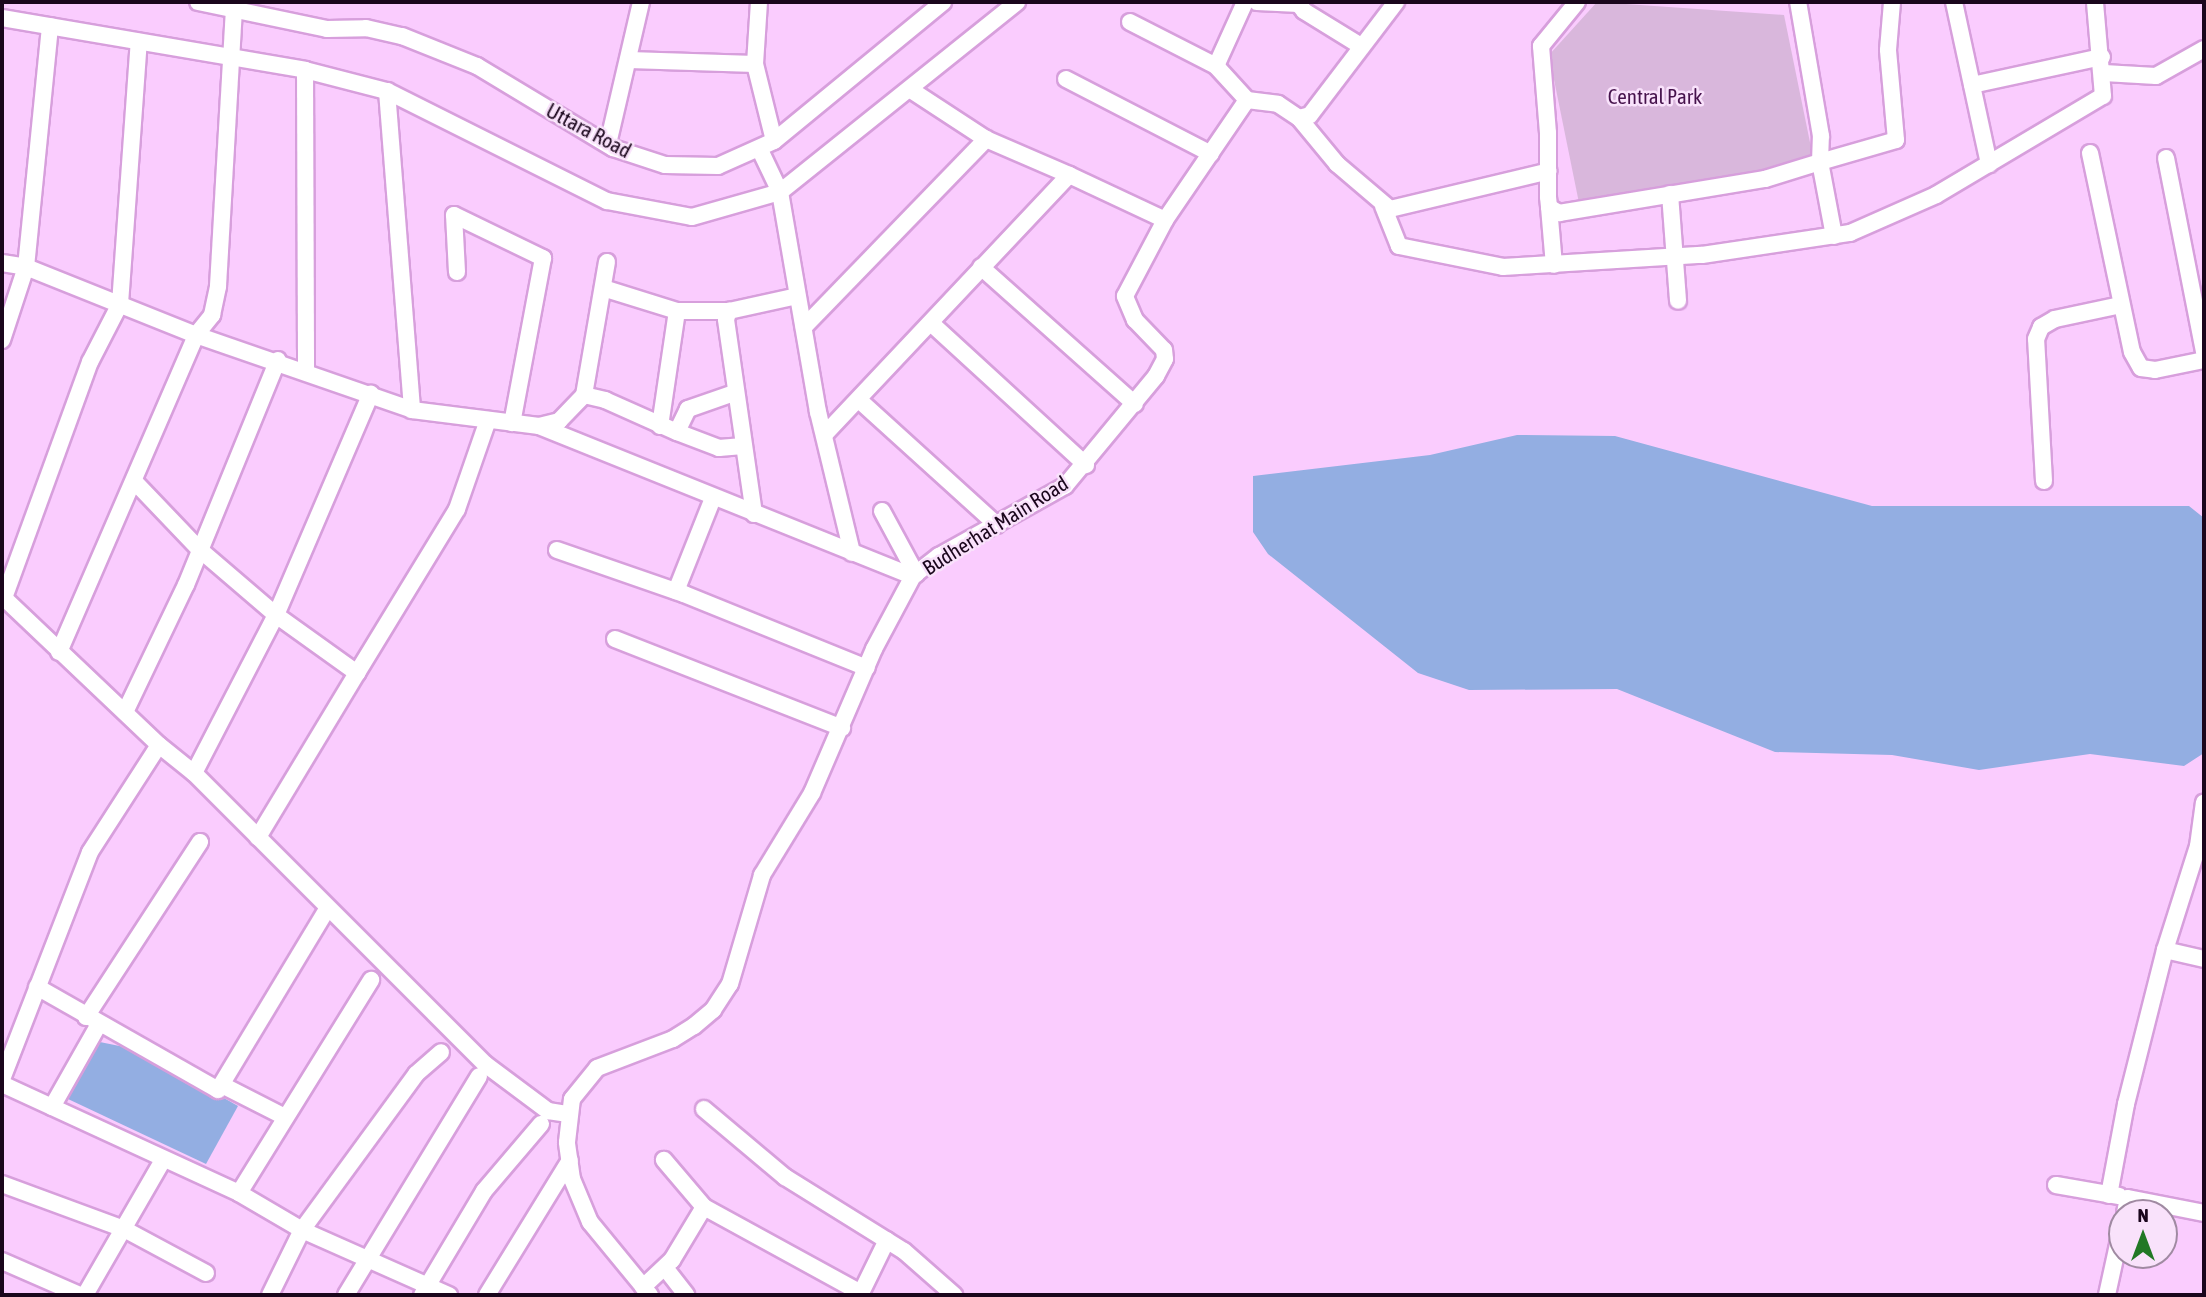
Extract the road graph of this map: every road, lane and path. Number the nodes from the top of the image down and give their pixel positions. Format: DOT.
graph roads {
  1 [pos="198,2"];
  2 [pos="641,2"];
  3 [pos="758,2"];
  4 [pos="943,2"];
  5 [pos="1017,2"];
  6 [pos="1245,2"];
  7 [pos="1258,2"];
  8 [pos="1396,2"];
  9 [pos="1577,2"];
  10 [pos="1798,2"];
  11 [pos="1892,2"];
  12 [pos="1954,2"];
  13 [pos="2095,2"];
  14 [pos="1298,3"];
  15 [pos="234,9"];
  16 [pos="2,18"];
  17 [pos="1130,22"];
  18 [pos="50,26"];
  19 [pos="139,42"];
  20 [pos="1361,46"];
  21 [pos="2204,49"];
  22 [pos="230,57"];
  23 [pos="629,60"];
  24 [pos="755,64"];
  25 [pos="2103,65"];
  26 [pos="1216,66"];
  27 [pos="305,69"];
  28 [pos="1066,79"];
  29 [pos="1972,85"];
  30 [pos="911,90"];
  31 [pos="387,91"];
  32 [pos="1247,100"];
  33 [pos="1299,118"];
  34 [pos="986,139"];
  35 [pos="607,144"];
  36 [pos="767,146"];
  37 [pos="1210,153"];
  38 [pos="2090,153"];
  39 [pos="2166,158"];
  40 [pos="1820,162"];
  41 [pos="1989,164"];
  42 [pos="1549,171"];
  43 [pos="1069,175"];
  44 [pos="780,192"];
  45 [pos="1670,194"];
  46 [pos="1383,206"];
  47 [pos="1549,206"];
  48 [pos="1165,220"];
  49 [pos="1834,236"];
  50 [pos="2204,252"];
  51 [pos="2188,255"];
  52 [pos="607,262"];
  53 [pos="2,263"];
  54 [pos="1554,265"];
  55 [pos="1678,265"];
  56 [pos="26,267"];
  57 [pos="981,267"];
  58 [pos="457,272"];
  59 [pos="603,288"];
  60 [pos="1678,295"];
  61 [pos="797,296"];
  62 [pos="120,304"];
  63 [pos="2121,305"];
  64 [pos="677,311"];
  65 [pos="729,312"];
  66 [pos="932,324"];
  67 [pos="804,327"];
  68 [pos="196,335"];
  69 [pos="2,340"];
  70 [pos="2204,352"];
  71 [pos="278,360"];
  72 [pos="2204,360"];
  73 [pos="306,372"];
  74 [pos="371,393"];
  75 [pos="734,393"];
  76 [pos="584,396"];
  77 [pos="859,400"];
  78 [pos="1135,404"];
  79 [pos="412,410"];
  80 [pos="488,420"];
  81 [pos="512,423"];
  82 [pos="539,426"];
  83 [pos="660,426"];
  84 [pos="677,432"];
  85 [pos="825,434"];
  86 [pos="743,446"];
  87 [pos="1086,465"];
  88 [pos="134,481"];
  89 [pos="2044,481"];
  90 [pos="713,498"];
  91 [pos="882,511"];
  92 [pos="754,514"];
  93 [pos="998,525"];
  94 [pos="199,549"];
  95 [pos="557,550"];
  96 [pos="852,553"];
  97 [pos="914,575"];
  98 [pos="677,591"];
  99 [pos="3,597"];
  100 [pos="276,614"];
  101 [pos="615,639"];
  102 [pos="59,652"];
  103 [pos="867,668"];
  104 [pos="357,673"];
  105 [pos="126,710"];
  106 [pos="842,728"];
  107 [pos="159,745"];
  108 [pos="194,773"];
  109 [pos="2204,802"];
  110 [pos="258,837"];
  111 [pos="200,842"];
  112 [pos="2196,880"];
  113 [pos="327,909"];
  114 [pos="2165,950"];
  115 [pos="2204,959"];
  116 [pos="371,980"];
  117 [pos="37,987"];
  118 [pos="92,1020"];
  119 [pos="441,1052"];
  120 [pos="479,1076"];
  121 [pos="2,1081"];
  122 [pos="224,1086"];
  123 [pos="52,1107"];
  124 [pos="704,1109"];
  125 [pos="568,1114"];
  126 [pos="285,1117"];
  127 [pos="541,1124"];
  128 [pos="163,1160"];
  129 [pos="569,1160"];
  130 [pos="664,1160"];
  131 [pos="2,1184"];
  132 [pos="2056,1185"];
  133 [pos="239,1193"];
  134 [pos="2109,1195"];
  135 [pos="2115,1199"];
  136 [pos="704,1208"];
  137 [pos="2178,1211"];
  138 [pos="2204,1213"];
  139 [pos="124,1229"];
  140 [pos="302,1230"];
  141 [pos="887,1240"];
  142 [pos="367,1258"];
  143 [pos="2,1261"];
  144 [pos="666,1269"];
  145 [pos="2113,1269"];
  146 [pos="206,1273"];
  147 [pos="425,1290"];
  148 [pos="647,1291"];
  149 [pos="861,1294"];
  150 [pos="84,1295"];
  151 [pos="270,1295"];
  152 [pos="345,1295"];
  153 [pos="449,1295"];
  154 [pos="487,1295"];
  155 [pos="685,1295"];
  156 [pos="954,1295"];
  157 [pos="2107,1295"];
  1 -- 15 [label="street, Uttara Road"];
  2 -- 23 [label="street"];
  3 -- 24 [label="street"];
  4 -- 36 [label="street, Uttara Road"];
  5 -- 30 [label="street"];
  6 -- 26 [label="street"];
  7 -- 14 [label="street"];
  8 -- 20 [label="street"];
  9 -- 42 [label="street"];
  10 -- 40 [label="street"];
  11 -- 40 [label="street"];
  12 -- 29 [label="street"];
  13 -- 25 [label="street"];
  14 -- 20 [label="street"];
  15 -- 22 [label="street"];
  15 -- 35 [label="street, Uttara Road"];
  16 -- 18 [label="street"];
  17 -- 26 [label="street"];
  18 -- 19 [label="street"];
  18 -- 56 [label="street"];
  19 -- 22 [label="street"];
  19 -- 62 [label="street"];
  20 -- 33 [label="street"];
  21 -- 25 [label="street"];
  22 -- 27 [label="street"];
  22 -- 68 [label="street"];
  23 -- 24 [label="street"];
  23 -- 35 [label="street"];
  24 -- 36 [label="street"];
  25 -- 29 [label="street"];
  25 -- 41 [label="street"];
  26 -- 32 [label="street"];
  27 -- 31 [label="street"];
  27 -- 73 [label="street"];
  28 -- 37 [label="street"];
  29 -- 41 [label="street"];
  30 -- 34 [label="street"];
  30 -- 44 [label="street"];
  31 -- 44 [label="street"];
  31 -- 79 [label="street"];
  32 -- 33 [label="street"];
  32 -- 37 [label="street, Budherhat Main Road"];
  33 -- 46 [label="street"];
  34 -- 43 [label="street"];
  34 -- 67 [label="street"];
  35 -- 36 [label="street, Uttara Road"];
  36 -- 44 [label="street"];
  37 -- 48 [label="street, Budherhat Main Road"];
  38 -- 63 [label="street"];
  39 -- 51 [label="street"];
  40 -- 45 [label="street"];
  40 -- 49 [label="street"];
  41 -- 49 [label="street"];
  42 -- 46 [label="street"];
  42 -- 47 [label="street"];
  43 -- 48 [label="street"];
  43 -- 57 [label="street"];
  44 -- 61 [label="street"];
  45 -- 47 [label="street"];
  45 -- 55 [label="street"];
  46 -- 54 [label="street"];
  47 -- 54 [label="street"];
  48 -- 78 [label="street, Budherhat Main Road"];
  49 -- 55 [label="street"];
  50 -- 51 [label="street"];
  51 -- 70 [label="street"];
  52 -- 59 [label="street"];
  53 -- 56 [label="street"];
  54 -- 55 [label="street"];
  55 -- 60 [label="street"];
  56 -- 62 [label="street"];
  56 -- 69 [label="street"];
  57 -- 66 [label="street"];
  57 -- 78 [label="street"];
  58 -- 81 [label="street"];
  59 -- 64 [label="street"];
  59 -- 76 [label="street"];
  61 -- 65 [label="street"];
  61 -- 67 [label="street"];
  62 -- 68 [label="street"];
  62 -- 99 [label="street"];
  63 -- 72 [label="street"];
  63 -- 89 [label="street"];
  64 -- 65 [label="street"];
  64 -- 83 [label="street"];
  65 -- 75 [label="street"];
  66 -- 77 [label="street"];
  66 -- 87 [label="street"];
  67 -- 85 [label="street"];
  68 -- 71 [label="street"];
  68 -- 88 [label="street"];
  71 -- 73 [label="street"];
  71 -- 94 [label="street"];
  73 -- 74 [label="street"];
  74 -- 79 [label="street"];
  74 -- 100 [label="street"];
  75 -- 84 [label="street"];
  75 -- 86 [label="street"];
  76 -- 82 [label="street"];
  76 -- 83 [label="street"];
  77 -- 85 [label="street"];
  77 -- 93 [label="street"];
  78 -- 87 [label="street, Budherhat Main Road"];
  79 -- 80 [label="street"];
  80 -- 81 [label="street"];
  80 -- 104 [label="street"];
  81 -- 82 [label="street"];
  82 -- 90 [label="street"];
  83 -- 84 [label="street"];
  84 -- 86 [label="street"];
  85 -- 96 [label="street"];
  86 -- 92 [label="street"];
  87 -- 93 [label="street, Budherhat Main Road"];
  88 -- 94 [label="street"];
  88 -- 102 [label="street"];
  90 -- 92 [label="street"];
  90 -- 98 [label="street"];
  91 -- 97 [label="street"];
  92 -- 96 [label="street"];
  93 -- 97 [label="street, Budherhat Main Road"];
  94 -- 100 [label="street"];
  94 -- 105 [label="street"];
  95 -- 98 [label="street"];
  96 -- 97 [label="street"];
  97 -- 103 [label="street, Budherhat Main Road"];
  98 -- 103 [label="street"];
  99 -- 102 [label="street"];
  100 -- 104 [label="street"];
  100 -- 108 [label="street"];
  101 -- 106 [label="street"];
  102 -- 105 [label="street"];
  103 -- 106 [label="street, Budherhat Main Road"];
  104 -- 110 [label="street"];
  105 -- 107 [label="street"];
  106 -- 125 [label="street, Budherhat Main Road"];
  107 -- 108 [label="street"];
  107 -- 117 [label="street"];
  108 -- 110 [label="street"];
  109 -- 112 [label="street"];
  110 -- 113 [label="street"];
  111 -- 118 [label="street"];
  112 -- 114 [label="street"];
  113 -- 122 [label="street"];
  113 -- 125 [label="street"];
  114 -- 115 [label="street"];
  114 -- 134 [label="street"];
  116 -- 126 [label="street"];
  117 -- 118 [label="street"];
  117 -- 121 [label="street"];
  118 -- 122 [label="street"];
  118 -- 123 [label="street"];
  119 -- 140 [label="street"];
  120 -- 142 [label="street"];
  121 -- 123 [label="street"];
  122 -- 126 [label="street"];
  123 -- 128 [label="street"];
  124 -- 141 [label="street"];
  125 -- 129 [label="street"];
  126 -- 133 [label="street"];
  127 -- 147 [label="street"];
  128 -- 133 [label="street"];
  128 -- 139 [label="street"];
  129 -- 148 [label="street"];
  129 -- 154 [label="street"];
  130 -- 136 [label="street"];
  131 -- 139 [label="street"];
  132 -- 134 [label="street"];
  133 -- 140 [label="street"];
  134 -- 135 [label="street"];
  136 -- 144 [label="street"];
  136 -- 149 [label="street"];
  137 -- 138 [label="street"];
  139 -- 146 [label="street"];
  139 -- 150 [label="street"];
  140 -- 142 [label="street"];
  140 -- 151 [label="street"];
  141 -- 149 [label="street"];
  141 -- 156 [label="street"];
  142 -- 147 [label="street"];
  142 -- 152 [label="street"];
  143 -- 150 [label="street"];
  144 -- 148 [label="street"];
  144 -- 155 [label="street"];
  145 -- 157 [label="street"];
  147 -- 153 [label="street"];
}
